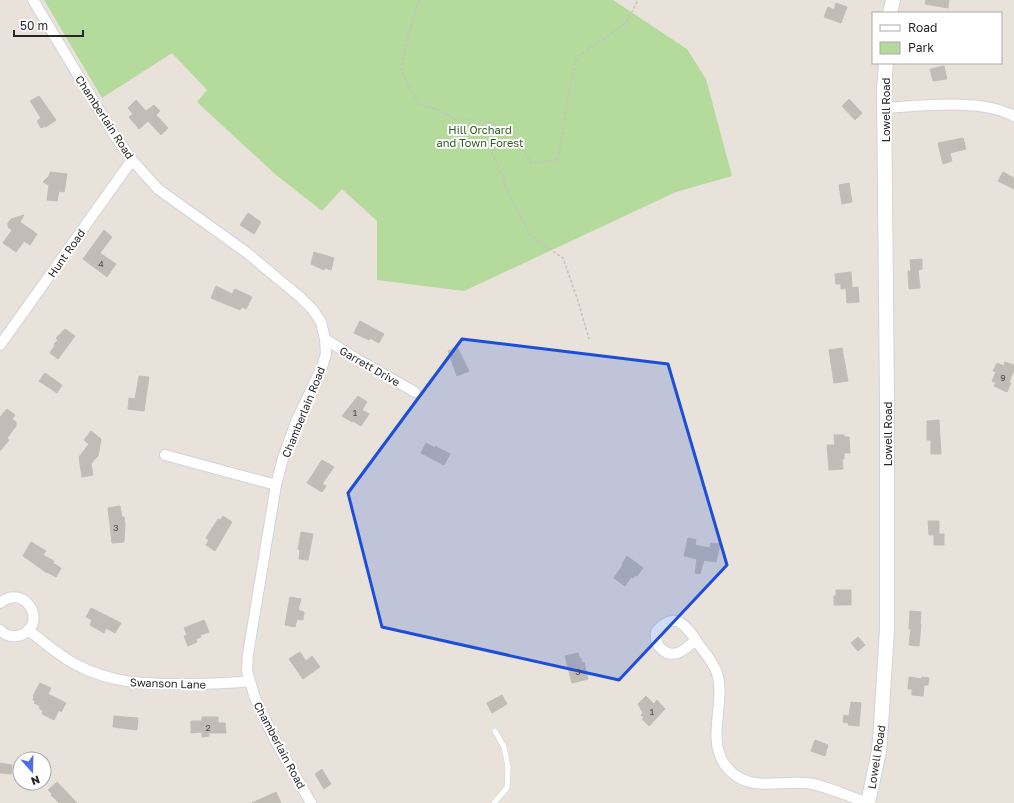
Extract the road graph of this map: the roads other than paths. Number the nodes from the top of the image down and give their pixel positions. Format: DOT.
graph roads {
  1 [pos="34,0"];
  2 [pos="892,0"];
  3 [pos="890,12"];
  4 [pos="886,64"];
  5 [pos="884,108"];
  6 [pos="1014,116"];
  7 [pos="132,160"];
  8 [pos="325,338"];
  9 [pos="0,345"];
  10 [pos="415,392"];
  11 [pos="165,455"];
  12 [pos="276,485"];
  13 [pos="0,603"];
  14 [pos="0,630"];
  15 [pos="28,630"];
  16 [pos="696,640"];
  17 [pos="249,681"];
  18 [pos="495,731"];
  19 [pos="311,803"];
  20 [pos="494,803"];
  21 [pos="868,803"];
  1 -- 7 [label="street, Chamberlain Road"];
  2 -- 3 [label="street"];
  4 -- 5 [label="street, Lowell Road"];
  5 -- 6 [label="street"];
  5 -- 21 [label="street, Lowell Road"];
  7 -- 8 [label="street, Chamberlain Road"];
  7 -- 9 [label="street, Hunt Road"];
  8 -- 10 [label="street, Garrett Drive"];
  8 -- 12 [label="street, Chamberlain Road"];
  11 -- 12 [label="street"];
  12 -- 17 [label="street, Chamberlain Road"];
  13 -- 15 [label="street"];
  14 -- 15 [label="street"];
  15 -- 17 [label="street, Swanson Lane"];
  16 -- 21 [label="street"];
  17 -- 19 [label="street, Chamberlain Road"];
  18 -- 20 [label="lane"];
}
